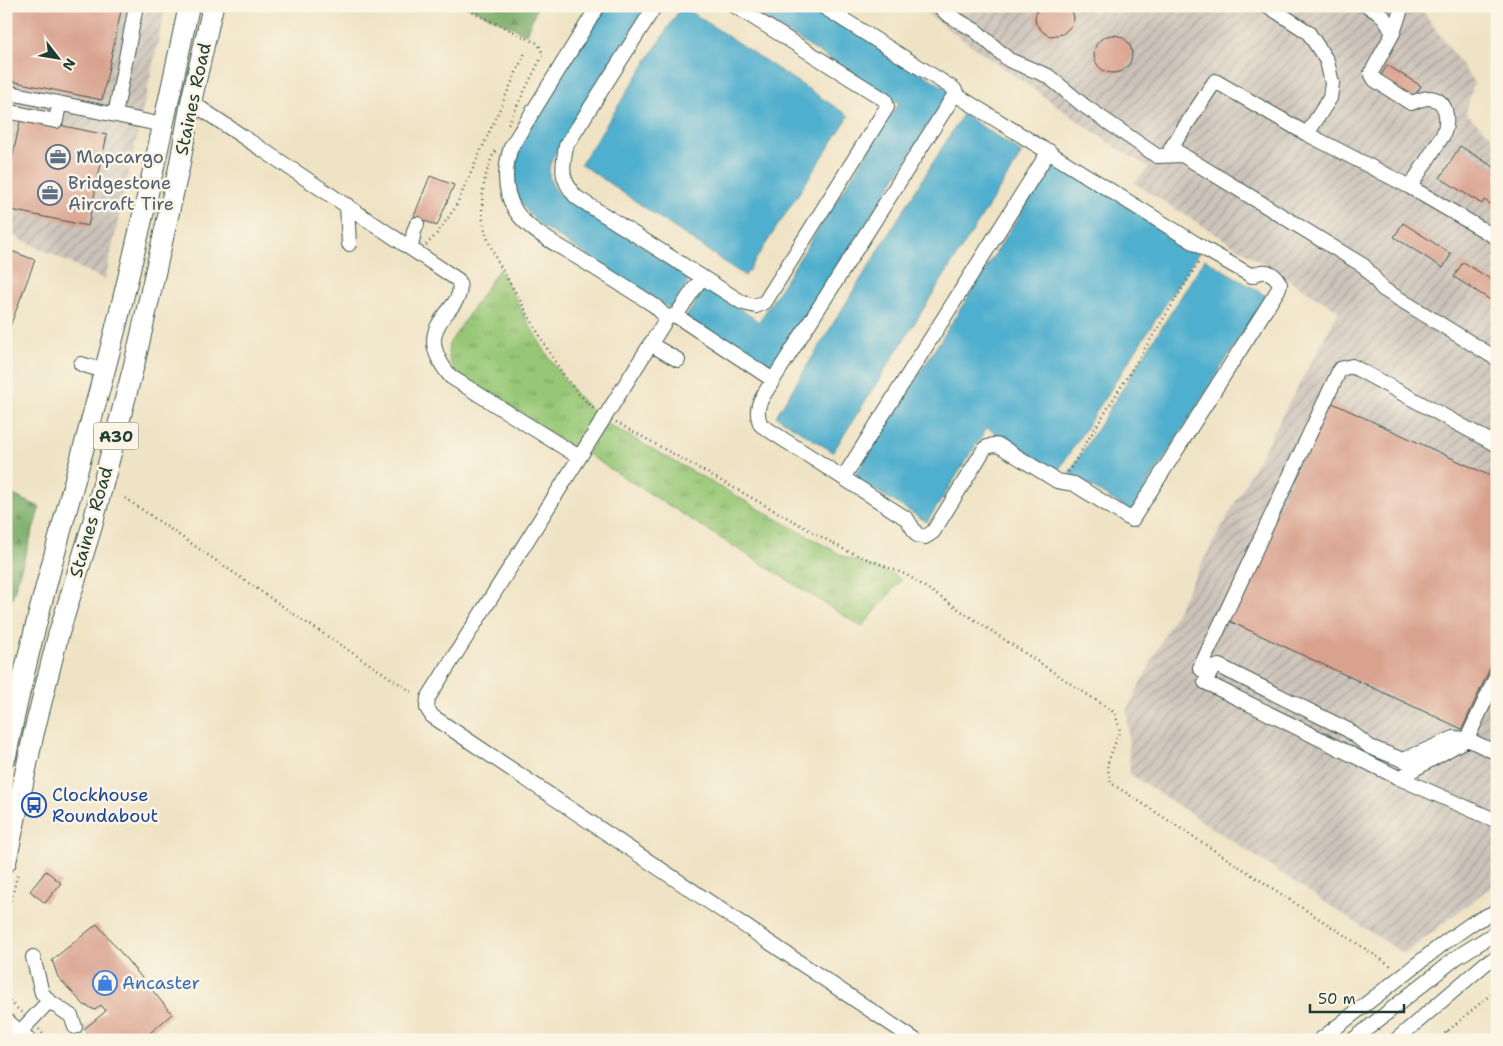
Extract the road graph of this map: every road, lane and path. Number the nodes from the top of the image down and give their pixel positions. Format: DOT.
graph roads {
  1 [pos="136,6"];
  2 [pos="189,6"];
  3 [pos="213,6"];
  4 [pos="459,6"];
  5 [pos="598,6"];
  6 [pos="655,6"];
  7 [pos="735,6"];
  8 [pos="822,6"];
  9 [pos="939,6"];
  10 [pos="1268,6"];
  11 [pos="1368,6"];
  12 [pos="1402,6"];
  13 [pos="1392,34"];
  14 [pos="525,52"];
  15 [pos="6,92"];
  16 [pos="958,96"];
  17 [pos="191,102"];
  18 [pos="59,104"];
  19 [pos="6,111"];
  20 [pos="115,115"];
  21 [pos="164,125"];
  22 [pos="504,133"];
  23 [pos="1307,134"];
  24 [pos="496,150"];
  25 [pos="1049,151"];
  26 [pos="1183,155"];
  27 [pos="1410,187"];
  28 [pos="347,205"];
  29 [pos="417,224"];
  30 [pos="1497,238"];
  31 [pos="349,244"];
  32 [pos="415,250"];
  33 [pos="1206,250"];
  34 [pos="702,277"];
  35 [pos="671,316"];
  36 [pos="650,344"];
  37 [pos="1497,359"];
  38 [pos="678,360"];
  39 [pos="81,364"];
  40 [pos="104,371"];
  41 [pos="773,380"];
  42 [pos="605,417"];
  43 [pos="1497,444"];
  44 [pos="579,457"];
  45 [pos="844,478"];
  46 [pos="1061,481"];
  47 [pos="124,498"];
  48 [pos="1497,675"];
  49 [pos="1209,676"];
  50 [pos="427,701"];
  51 [pos="1467,739"];
  52 [pos="1497,753"];
  53 [pos="6,756"];
  54 [pos="1399,778"];
  55 [pos="1497,821"];
  56 [pos="6,862"];
  57 [pos="1497,911"];
  58 [pos="1497,932"];
  59 [pos="33,957"];
  60 [pos="1497,958"];
  61 [pos="1402,975"];
  62 [pos="1497,989"];
  63 [pos="6,998"];
  64 [pos="50,1001"];
  65 [pos="18,1026"];
  66 [pos="75,1027"];
  67 [pos="1446,1032"];
  68 [pos="47,1040"];
  69 [pos="915,1040"];
  70 [pos="1320,1040"];
  71 [pos="1353,1040"];
  72 [pos="1396,1040"];
  73 [pos="1437,1040"];
  74 [pos="1453,1040"];
  1 -- 20 [label="street"];
  2 -- 21 [label="highway, Staines Road / A30"];
  3 -- 17 [label="highway, Staines Road / A30"];
  4 -- 22 [label="path"];
  5 -- 35 [label="street"];
  6 -- 34 [label="street"];
  7 -- 34 [label="street"];
  8 -- 16 [label="street"];
  9 -- 26 [label="street"];
  10 -- 23 [label="street"];
  11 -- 13 [label="street"];
  12 -- 13 [label="street"];
  13 -- 27 [label="street"];
  14 -- 32 [label="path"];
  15 -- 18 [label="street"];
  16 -- 25 [label="street"];
  16 -- 41 [label="street"];
  17 -- 28 [label="street"];
  17 -- 56 [label="highway, Staines Road / A30"];
  18 -- 19 [label="street"];
  18 -- 20 [label="street"];
  20 -- 21 [label="street"];
  21 -- 40 [label="highway, Staines Road / A30"];
  23 -- 26 [label="street"];
  23 -- 27 [label="street"];
  24 -- 42 [label="path"];
  25 -- 33 [label="street"];
  25 -- 45 [label="street"];
  26 -- 37 [label="street"];
  27 -- 30 [label="street"];
  28 -- 31 [label="street"];
  28 -- 32 [label="street"];
  29 -- 32 [label="street"];
  32 -- 44 [label="street"];
  33 -- 46 [label="path"];
  33 -- 46 [label="street"];
  34 -- 35 [label="street"];
  35 -- 36 [label="street"];
  35 -- 41 [label="street"];
  36 -- 38 [label="street"];
  36 -- 42 [label="street"];
  39 -- 40 [label="street"];
  40 -- 53 [label="highway, Staines Road / A30"];
  41 -- 45 [label="street"];
  42 -- 44 [label="street"];
  42 -- 61 [label="path"];
  43 -- 49 [label="street"];
  44 -- 50 [label="street"];
  45 -- 46 [label="street"];
  47 -- 50 [label="path"];
  48 -- 51 [label="street"];
  49 -- 51 [label="street"];
  49 -- 54 [label="street"];
  50 -- 69 [label="street"];
  51 -- 52 [label="street"];
  51 -- 54 [label="street"];
  54 -- 55 [label="street"];
  57 -- 61 [label="street"];
  58 -- 71 [label="street"];
  59 -- 64 [label="street"];
  60 -- 72 [label="street"];
  61 -- 70 [label="street"];
  62 -- 67 [label="path"];
  63 -- 65 [label="path"];
  64 -- 65 [label="street"];
  64 -- 66 [label="street"];
  65 -- 68 [label="path"];
  67 -- 73 [label="path"];
  67 -- 74 [label="path"];
}
